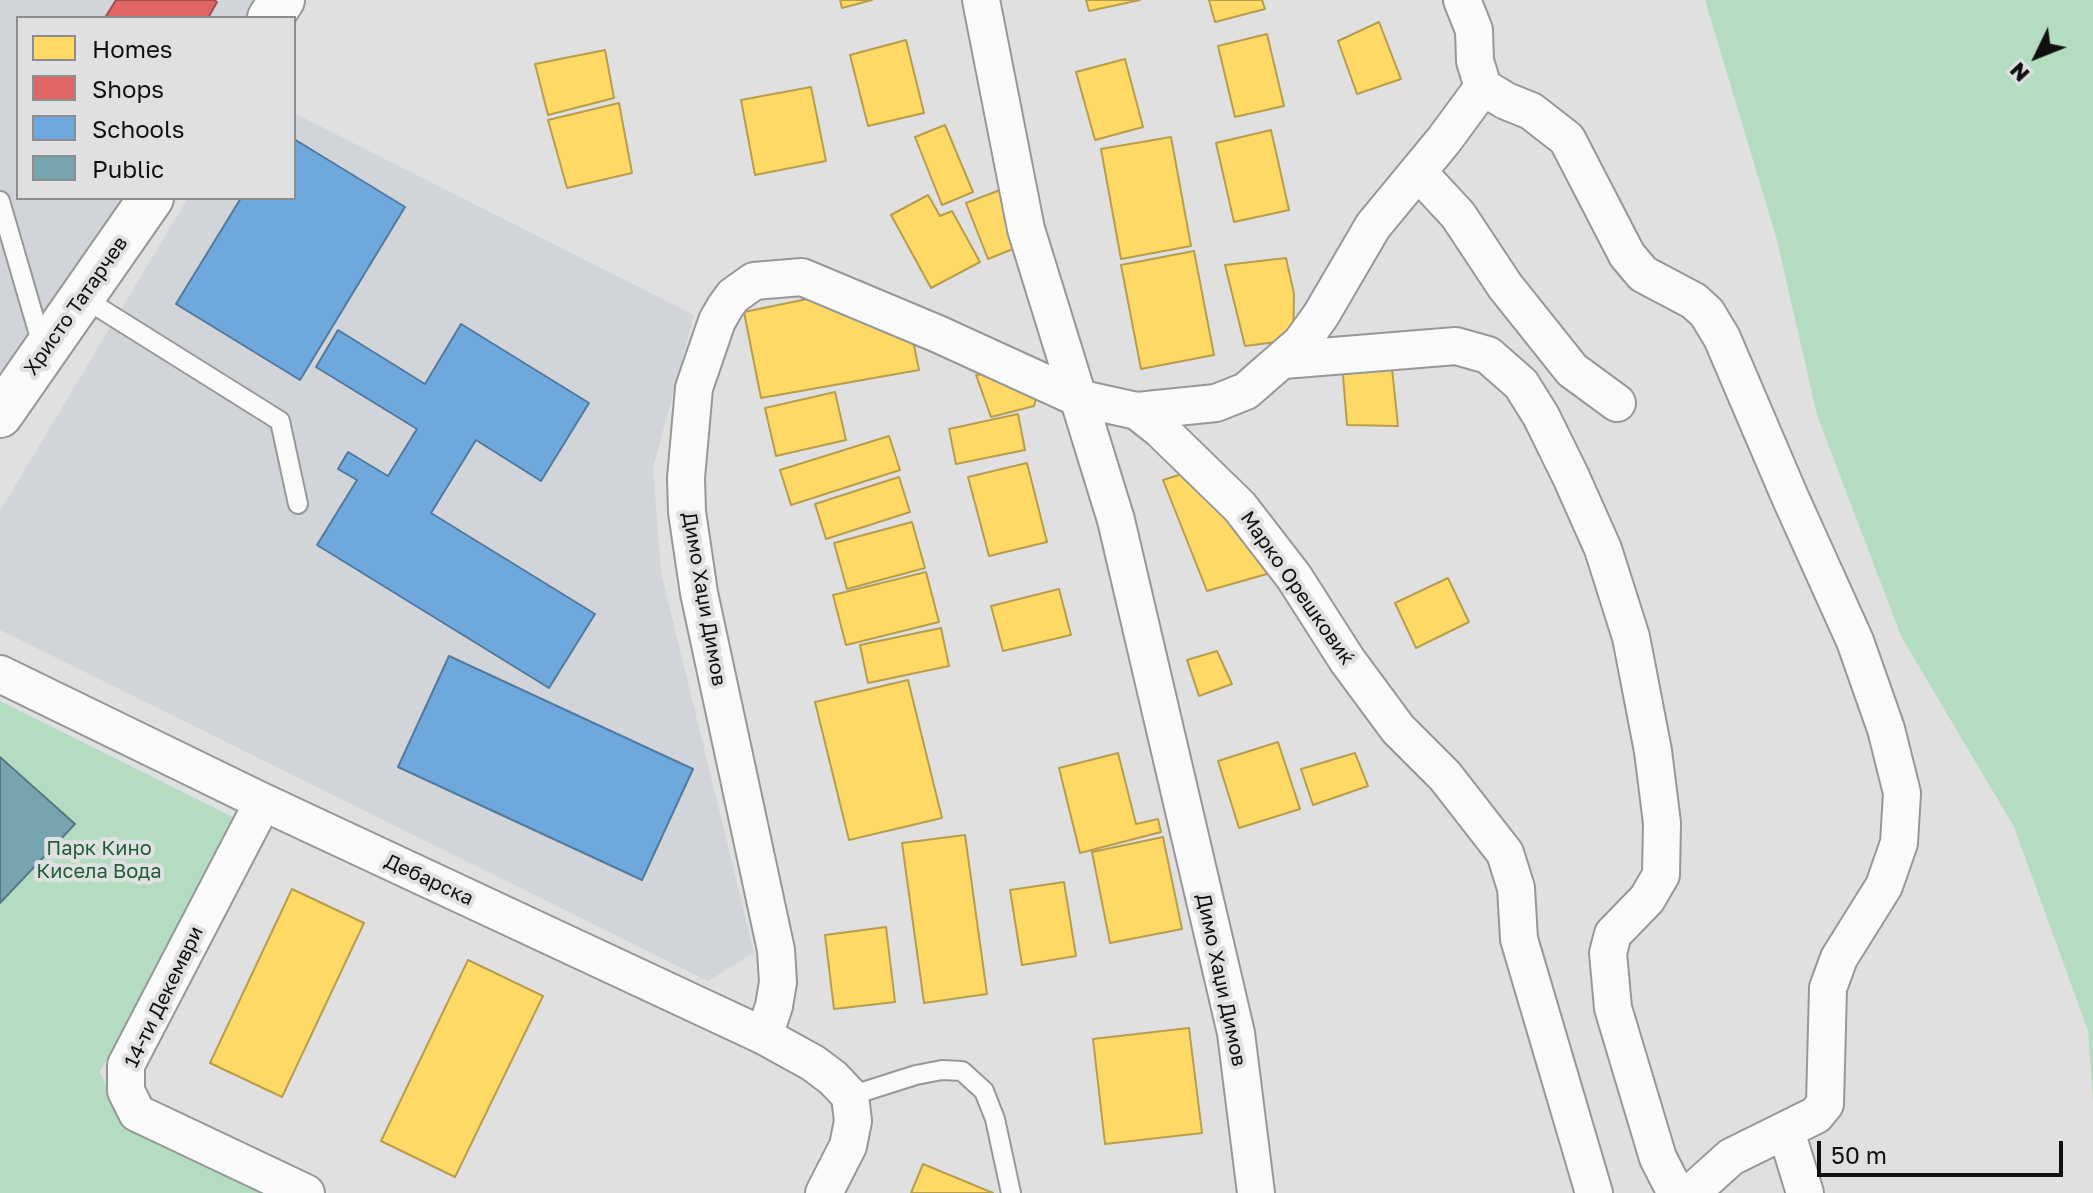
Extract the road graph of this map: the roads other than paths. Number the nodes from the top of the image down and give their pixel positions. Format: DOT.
graph roads {
  1 [pos="981,0"];
  2 [pos="1462,0"];
  3 [pos="1483,87"];
  4 [pos="1418,172"];
  5 [pos="150,200"];
  6 [pos="0,201"];
  7 [pos="82,297"];
  8 [pos="44,352"];
  9 [pos="1284,360"];
  10 [pos="1078,398"];
  11 [pos="1617,403"];
  12 [pos="1137,411"];
  13 [pos="0,415"];
  14 [pos="298,504"];
  15 [pos="0,674"];
  16 [pos="263,802"];
  17 [pos="764,1036"];
  18 [pos="850,1096"];
  19 [pos="1786,1131"];
  20 [pos="306,1193"];
  21 [pos="824,1193"];
  22 [pos="1011,1193"];
  23 [pos="1256,1193"];
  24 [pos="1594,1193"];
  25 [pos="1676,1193"];
  26 [pos="1691,1193"];
  27 [pos="1805,1193"];
  1 -- 10 [label="street, Димо Хаџи Димов"];
  2 -- 3 [label="street"];
  3 -- 4 [label="street"];
  3 -- 19 [label="street"];
  4 -- 9 [label="street"];
  4 -- 11 [label="street"];
  5 -- 7 [label="street, Христо Татарчев"];
  6 -- 8 [label="lane"];
  7 -- 8 [label="street, Христо Татарчев"];
  7 -- 14 [label="lane"];
  8 -- 13 [label="street, Христо Татарчев"];
  9 -- 12 [label="street"];
  9 -- 25 [label="street"];
  10 -- 12 [label="street"];
  10 -- 17 [label="street, Димо Хаџи Димов"];
  10 -- 23 [label="street, Димо Хаџи Димов"];
  12 -- 24 [label="street, Марко Орешковиќ"];
  15 -- 16 [label="street, Дебарска"];
  16 -- 17 [label="street, Дебарска"];
  16 -- 20 [label="street, 14-ти Декември"];
  17 -- 18 [label="street, Дебарска"];
  18 -- 21 [label="street"];
  18 -- 22 [label="lane"];
  19 -- 26 [label="street"];
  19 -- 27 [label="street"];
}
